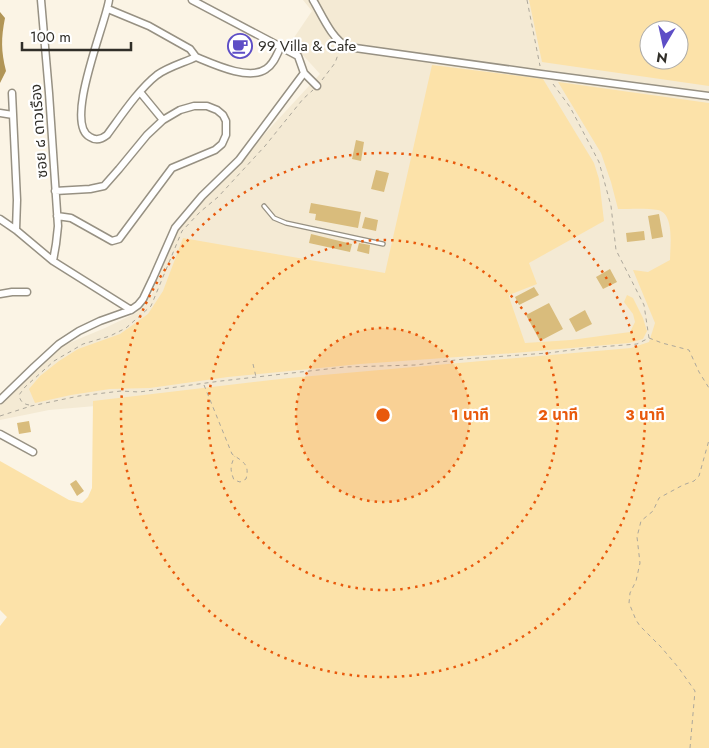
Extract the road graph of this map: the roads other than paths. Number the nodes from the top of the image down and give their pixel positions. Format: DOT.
graph roads {
  1 [pos="41,0"];
  2 [pos="109,0"];
  3 [pos="192,0"];
  4 [pos="313,0"];
  5 [pos="108,9"];
  6 [pos="281,46"];
  7 [pos="196,57"];
  8 [pos="304,73"];
  9 [pos="318,86"];
  10 [pos="140,92"];
  11 [pos="12,93"];
  12 [pos="709,96"];
  13 [pos="0,113"];
  14 [pos="13,116"];
  15 [pos="163,120"];
  16 [pos="55,191"];
  17 [pos="264,206"];
  18 [pos="57,216"];
  19 [pos="0,219"];
  20 [pos="16,230"];
  21 [pos="383,244"];
  22 [pos="53,261"];
  23 [pos="27,292"];
  24 [pos="0,294"];
  25 [pos="131,310"];
  26 [pos="0,400"];
  27 [pos="0,434"];
  28 [pos="33,452"];
  1 -- 16 [label="street, ซอย ๘ ดาวเรือง"];
  2 -- 5 [label="street"];
  3 -- 6 [label="street"];
  4 -- 12 [label="street"];
  5 -- 7 [label="street"];
  5 -- 10 [label="street"];
  6 -- 7 [label="street"];
  6 -- 8 [label="street"];
  7 -- 10 [label="street"];
  8 -- 9 [label="street"];
  8 -- 25 [label="street"];
  10 -- 15 [label="street"];
  11 -- 14 [label="street"];
  13 -- 14 [label="street"];
  14 -- 20 [label="street"];
  15 -- 16 [label="street"];
  15 -- 18 [label="street"];
  16 -- 18 [label="street, ซอย ๘ ดาวเรือง"];
  17 -- 21 [label="lane"];
  18 -- 22 [label="street, ซอย ๘ ดาวเรือง"];
  19 -- 20 [label="street"];
  20 -- 22 [label="street"];
  22 -- 25 [label="street"];
  23 -- 24 [label="street"];
  25 -- 26 [label="street"];
  27 -- 28 [label="street"];
}
